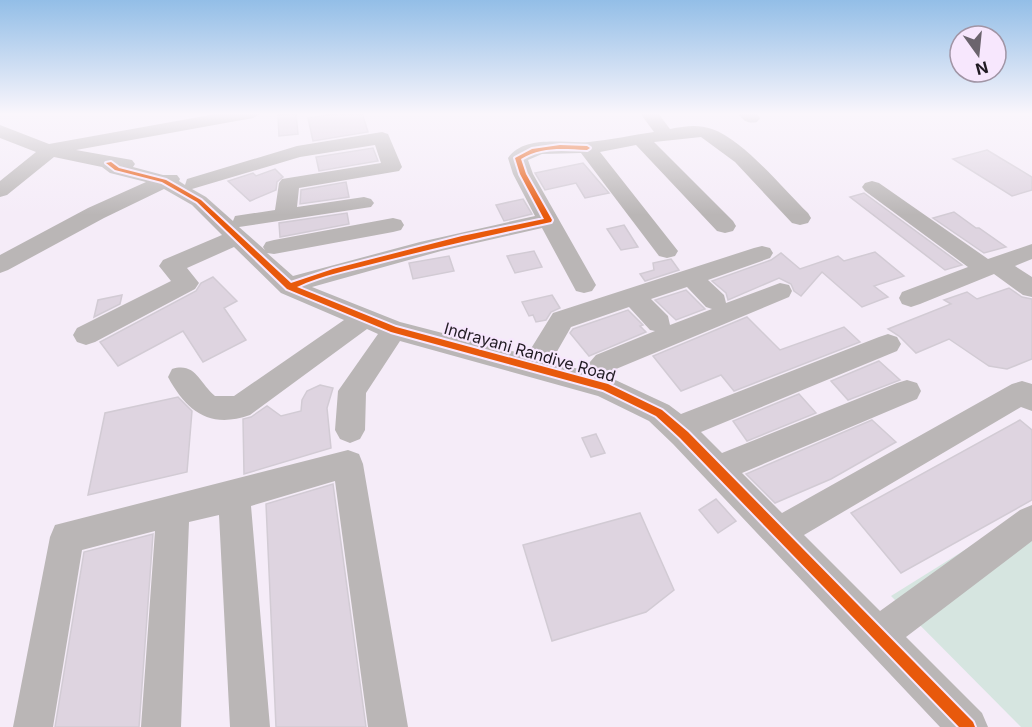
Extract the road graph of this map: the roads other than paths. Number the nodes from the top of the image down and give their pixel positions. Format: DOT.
graph roads {
  1 [pos="45,147"];
  2 [pos="64,147"];
  3 [pos="328,147"];
  4 [pos="385,147"];
  5 [pos="593,147"];
  6 [pos="648,147"];
  7 [pos="729,147"];
  8 [pos="587,148"];
  9 [pos="52,149"];
  10 [pos="297,152"];
  11 [pos="179,180"];
  12 [pos="301,182"];
  13 [pos="872,187"];
  14 [pos="0,191"];
  15 [pos="364,203"];
  16 [pos="285,215"];
  17 [pos="800,218"];
  18 [pos="548,220"];
  19 [pos="393,225"];
  20 [pos="725,226"];
  21 [pos="240,229"];
  22 [pos="274,247"];
  23 [pos="667,251"];
  24 [pos="1032,251"];
  25 [pos="762,253"];
  26 [pos="0,265"];
  27 [pos="991,267"];
  28 [pos="691,277"];
  29 [pos="584,285"];
  30 [pos="304,287"];
  31 [pos="1032,290"];
  32 [pos="780,291"];
  33 [pos="633,296"];
  34 [pos="911,298"];
  35 [pos="715,302"];
  36 [pos="365,318"];
  37 [pos="658,323"];
  38 [pos="394,330"];
  39 [pos="86,335"];
  40 [pos="888,344"];
  41 [pos="533,368"];
  42 [pos="182,377"];
  43 [pos="589,383"];
  44 [pos="907,391"];
  45 [pos="1032,399"];
  46 [pos="677,429"];
  47 [pos="344,453"];
  48 [pos="717,469"];
  49 [pos="234,496"];
  50 [pos="173,512"];
  51 [pos="1032,521"];
  52 [pos="779,532"];
  53 [pos="879,634"];
  54 [pos="33,727"];
  55 [pos="161,727"];
  56 [pos="250,727"];
  57 [pos="388,727"];
  58 [pos="968,727"];
  1 -- 9 [label="street, Indrayani Randive Road"];
  2 -- 9 [label="street"];
  3 -- 10 [label="street"];
  4 -- 12 [label="street"];
  5 -- 8 [label="street"];
  6 -- 20 [label="street"];
  7 -- 17 [label="street"];
  8 -- 18 [label="street"];
  8 -- 23 [label="street"];
  9 -- 11 [label="street, Indrayani Randive Road"];
  9 -- 14 [label="street"];
  10 -- 11 [label="street"];
  10 -- 12 [label="street"];
  11 -- 21 [label="street, Indrayani Randive Road"];
  11 -- 26 [label="street"];
  12 -- 16 [label="street"];
  13 -- 27 [label="street"];
  15 -- 16 [label="street"];
  16 -- 21 [label="street"];
  18 -- 29 [label="street"];
  18 -- 30 [label="street"];
  19 -- 22 [label="street"];
  21 -- 22 [label="street, Indrayani Randive Road"];
  21 -- 30 [label="street, Indrayani Randive Road"];
  21 -- 39 [label="street"];
  22 -- 30 [label="street, Indrayani Randive Road"];
  24 -- 27 [label="street"];
  25 -- 28 [label="street"];
  27 -- 31 [label="street"];
  27 -- 34 [label="street"];
  28 -- 33 [label="street"];
  28 -- 35 [label="street"];
  30 -- 36 [label="street, Indrayani Randive Road"];
  32 -- 43 [label="street"];
  33 -- 37 [label="street"];
  33 -- 41 [label="street"];
  36 -- 38 [label="street, Indrayani Randive Road"];
  36 -- 42 [label="street"];
  38 -- 41 [label="street, Indrayani Randive Road"];
  38 -- 47 [label="street"];
  40 -- 46 [label="street"];
  41 -- 43 [label="street, Indrayani Randive Road"];
  43 -- 46 [label="street, Indrayani Randive Road"];
  44 -- 48 [label="street"];
  45 -- 52 [label="street"];
  46 -- 48 [label="street, Indrayani Randive Road"];
  47 -- 49 [label="street"];
  47 -- 57 [label="street"];
  48 -- 52 [label="street, Indrayani Randive Road"];
  49 -- 50 [label="street"];
  49 -- 56 [label="street"];
  50 -- 54 [label="street"];
  50 -- 55 [label="street"];
  51 -- 53 [label="street"];
  52 -- 53 [label="street, Indrayani Randive Road"];
  53 -- 58 [label="street, Indrayani Randive Road"];
}
